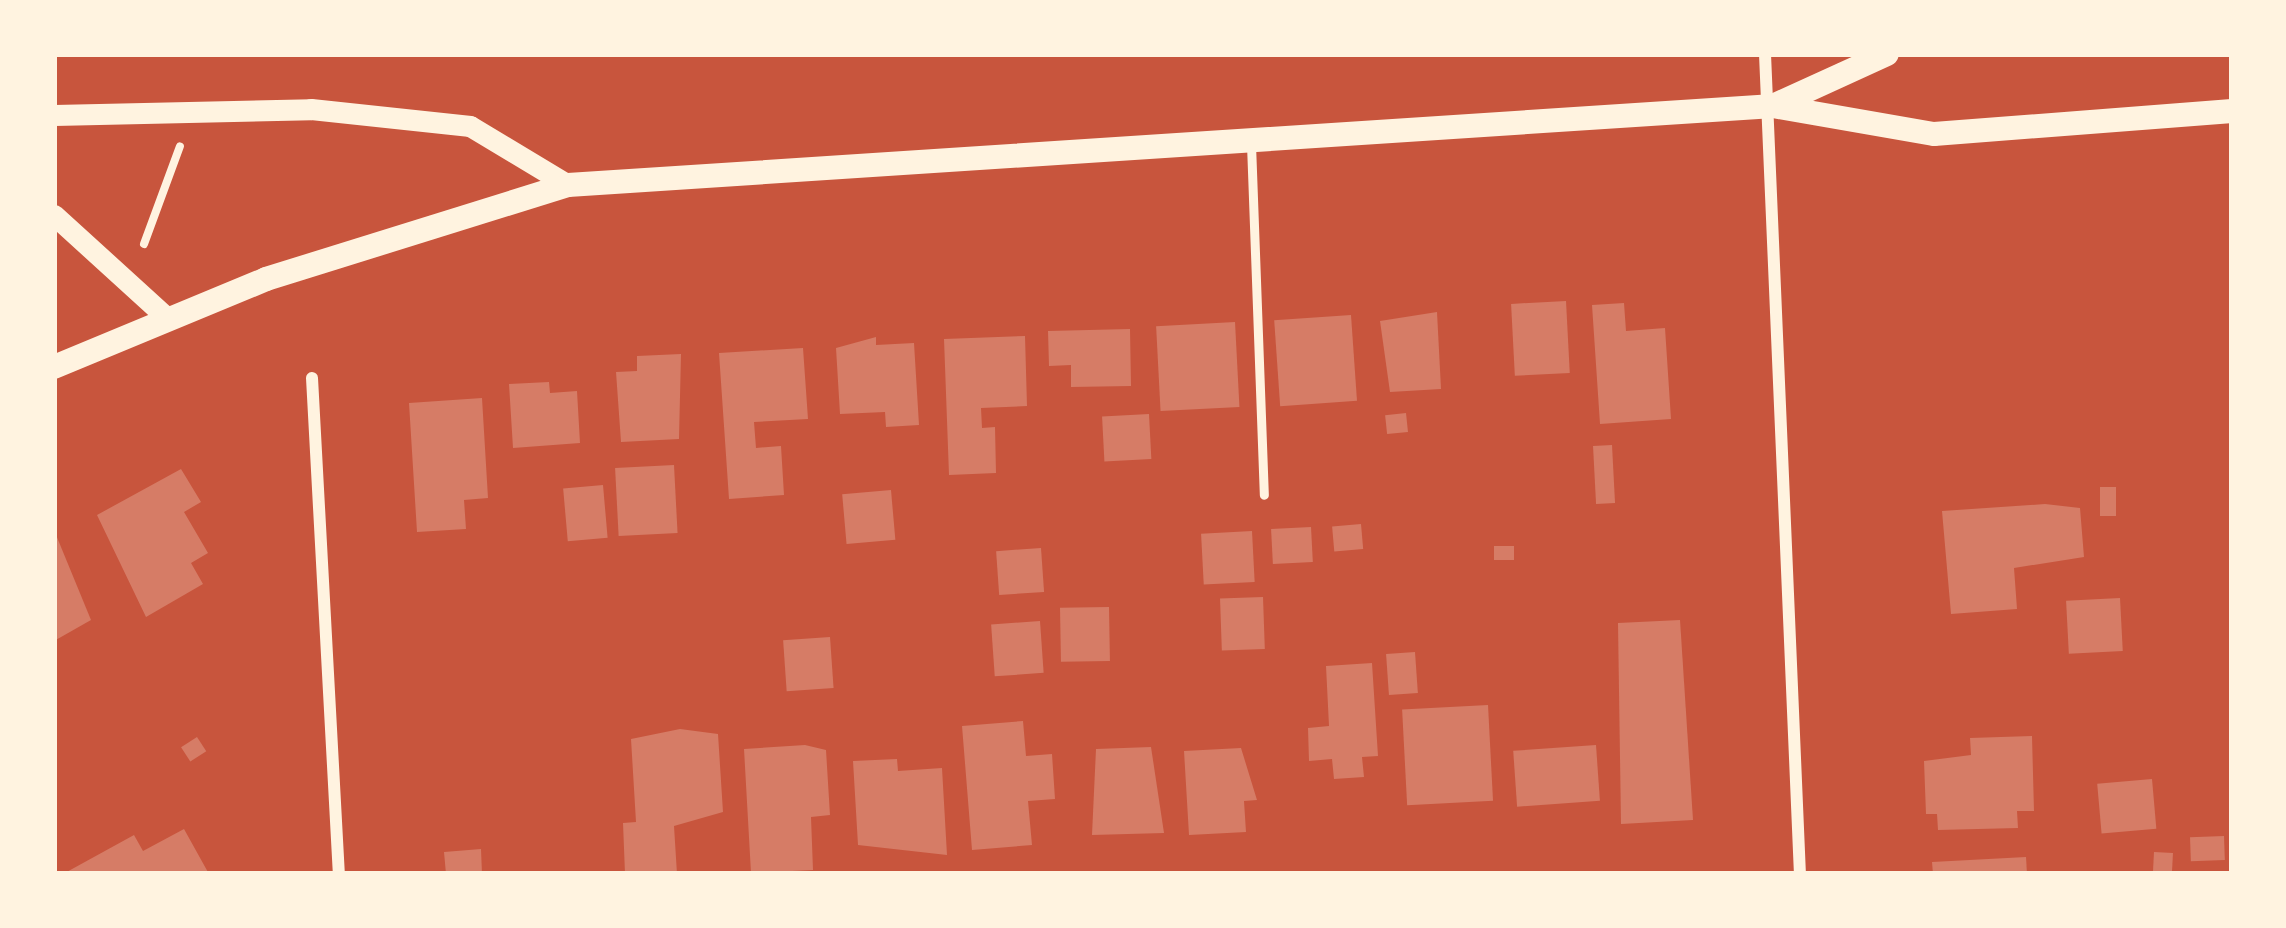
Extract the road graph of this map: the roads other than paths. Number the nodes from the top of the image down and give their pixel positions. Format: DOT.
graph roads {
  1 [pos="1765,54"];
  2 [pos="1887,54"];
  3 [pos="1774,106"];
  4 [pos="2232,111"];
  5 [pos="54,116"];
  6 [pos="1251,139"];
  7 [pos="568,185"];
  8 [pos="54,215"];
  9 [pos="167,318"];
  10 [pos="54,367"];
  11 [pos="312,378"];
  12 [pos="1264,495"];
  13 [pos="339,874"];
  14 [pos="1800,874"];
  1 -- 3 [label="street"];
  2 -- 3 [label="main road"];
  3 -- 4 [label="main road"];
  3 -- 6 [label="main road"];
  3 -- 14 [label="street"];
  5 -- 7 [label="street"];
  6 -- 7 [label="main road"];
  6 -- 12 [label="lane"];
  7 -- 9 [label="main road"];
  8 -- 9 [label="street"];
  9 -- 10 [label="main road"];
  11 -- 13 [label="street"];
}
